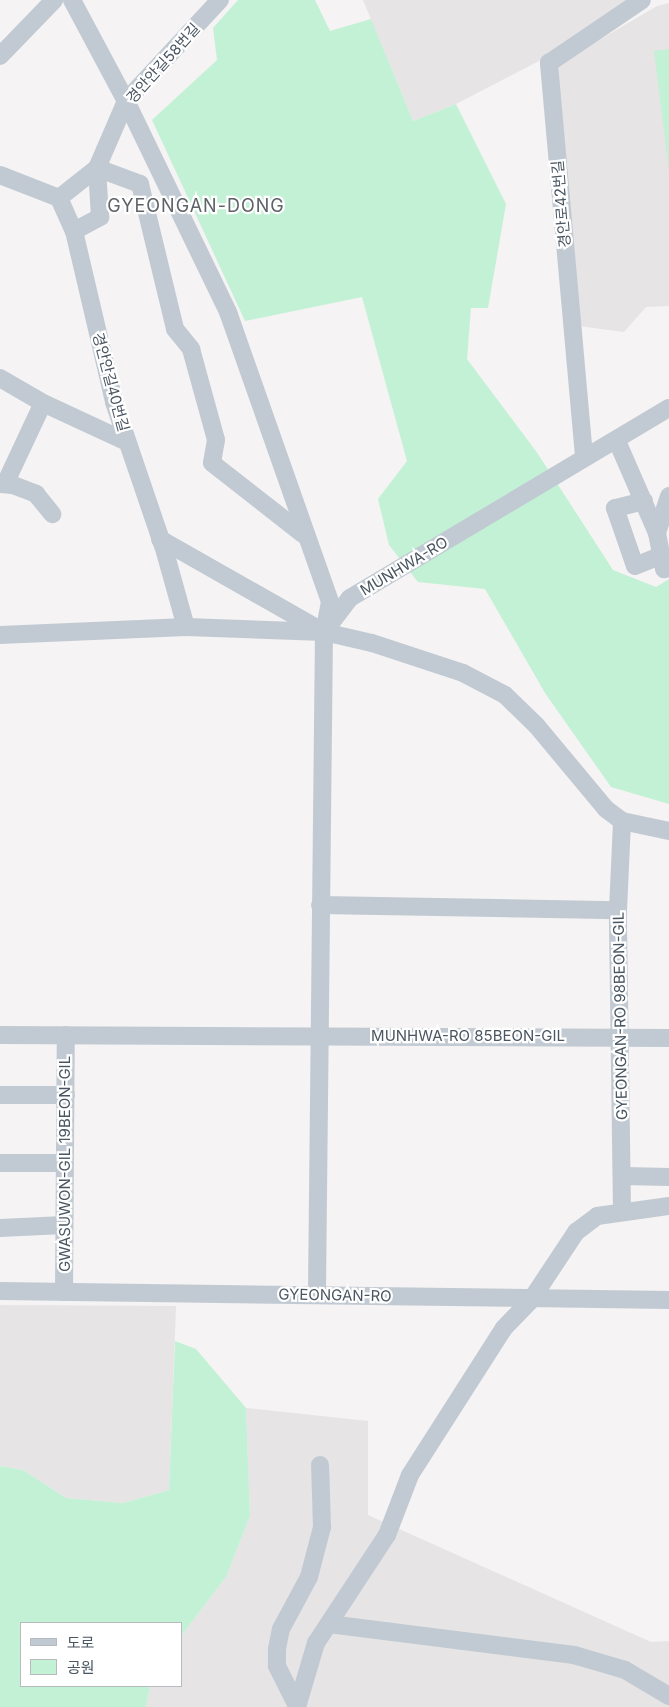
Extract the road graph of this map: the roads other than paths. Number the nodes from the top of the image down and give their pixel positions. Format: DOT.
graph roads {
  1 [pos="54,0"];
  2 [pos="72,0"];
  3 [pos="220,0"];
  4 [pos="642,0"];
  5 [pos="0,56"];
  6 [pos="126,101"];
  7 [pos="97,168"];
  8 [pos="0,175"];
  9 [pos="59,198"];
  10 [pos="74,231"];
  11 [pos="0,378"];
  12 [pos="43,403"];
  13 [pos="669,408"];
  14 [pos="617,441"];
  15 [pos="128,442"];
  16 [pos="584,456"];
  17 [pos="2,484"];
  18 [pos="669,496"];
  19 [pos="644,501"];
  20 [pos="52,514"];
  21 [pos="657,533"];
  22 [pos="304,534"];
  23 [pos="160,539"];
  24 [pos="186,628"];
  25 [pos="324,632"];
  26 [pos="0,635"];
  27 [pos="622,821"];
  28 [pos="669,831"];
  29 [pos="320,905"];
  30 [pos="618,910"];
  31 [pos="0,1035"];
  32 [pos="66,1035"];
  33 [pos="317,1035"];
  34 [pos="619,1037"];
  35 [pos="669,1038"];
  36 [pos="0,1095"];
  37 [pos="66,1095"];
  38 [pos="0,1163"];
  39 [pos="63,1163"];
  40 [pos="624,1176"];
  41 [pos="669,1177"];
  42 [pos="669,1206"];
  43 [pos="622,1211"];
  44 [pos="64,1225"];
  45 [pos="0,1228"];
  46 [pos="0,1291"];
  47 [pos="64,1292"];
  48 [pos="317,1293"];
  49 [pos="531,1300"];
  50 [pos="669,1300"];
  51 [pos="320,1465"];
  52 [pos="329,1624"];
  53 [pos="669,1696"];
  54 [pos="297,1706"];
  1 -- 5 [label="street"];
  2 -- 6 [label="street"];
  3 -- 6 [label="street, 경안안길58번길"];
  4 -- 16 [label="street, 경안로42번길"];
  6 -- 7 [label="street, 경안안길58번길"];
  6 -- 22 [label="street"];
  7 -- 9 [label="street"];
  7 -- 10 [label="street, 경안안길58번길"];
  7 -- 22 [label="street"];
  8 -- 9 [label="street"];
  9 -- 10 [label="street, 경안안길40번길"];
  10 -- 15 [label="street, 경안안길40번길"];
  11 -- 12 [label="street"];
  12 -- 15 [label="street"];
  12 -- 17 [label="street"];
  13 -- 14 [label="street, MUNHWA-RO"];
  14 -- 16 [label="street, MUNHWA-RO"];
  14 -- 19 [label="street"];
  15 -- 23 [label="street, 경안안길40번길"];
  16 -- 25 [label="street, MUNHWA-RO"];
  17 -- 20 [label="street"];
  18 -- 21 [label="street"];
  19 -- 21 [label="street"];
  19 -- 21 [label="street"];
  22 -- 25 [label="street"];
  23 -- 24 [label="street, 경안안길40번길"];
  23 -- 25 [label="street"];
  24 -- 25 [label="street"];
  24 -- 26 [label="street"];
  25 -- 27 [label="street"];
  25 -- 29 [label="street"];
  27 -- 28 [label="street"];
  27 -- 30 [label="street, GYEONGAN-RO 98BEON-GIL"];
  29 -- 30 [label="street"];
  29 -- 33 [label="street"];
  30 -- 34 [label="street, GYEONGAN-RO 98BEON-GIL"];
  31 -- 32 [label="street, GWASUWON-GIL 19BEON-GIL"];
  32 -- 33 [label="street, GWASUWON-GIL 19BEON-GIL"];
  32 -- 37 [label="street, GWASUWON-GIL 19BEON-GIL"];
  33 -- 34 [label="street, MUNHWA-RO 85BEON-GIL"];
  33 -- 48 [label="street"];
  34 -- 35 [label="street, MUNHWA-RO 85BEON-GIL"];
  34 -- 40 [label="street, GYEONGAN-RO 98BEON-GIL"];
  36 -- 37 [label="street"];
  37 -- 39 [label="street, GWASUWON-GIL 19BEON-GIL"];
  38 -- 39 [label="street"];
  39 -- 44 [label="street, GWASUWON-GIL 19BEON-GIL"];
  40 -- 41 [label="street"];
  40 -- 43 [label="street, GYEONGAN-RO 98BEON-GIL"];
  42 -- 43 [label="street"];
  43 -- 49 [label="street"];
  44 -- 45 [label="street"];
  44 -- 47 [label="street, GWASUWON-GIL 19BEON-GIL"];
  46 -- 47 [label="street, GYEONGAN-RO"];
  47 -- 48 [label="street, GYEONGAN-RO"];
  48 -- 49 [label="street, GYEONGAN-RO"];
  49 -- 50 [label="street, GYEONGAN-RO"];
  49 -- 52 [label="street"];
  51 -- 54 [label="street"];
  52 -- 53 [label="street"];
  52 -- 54 [label="street"];
}
